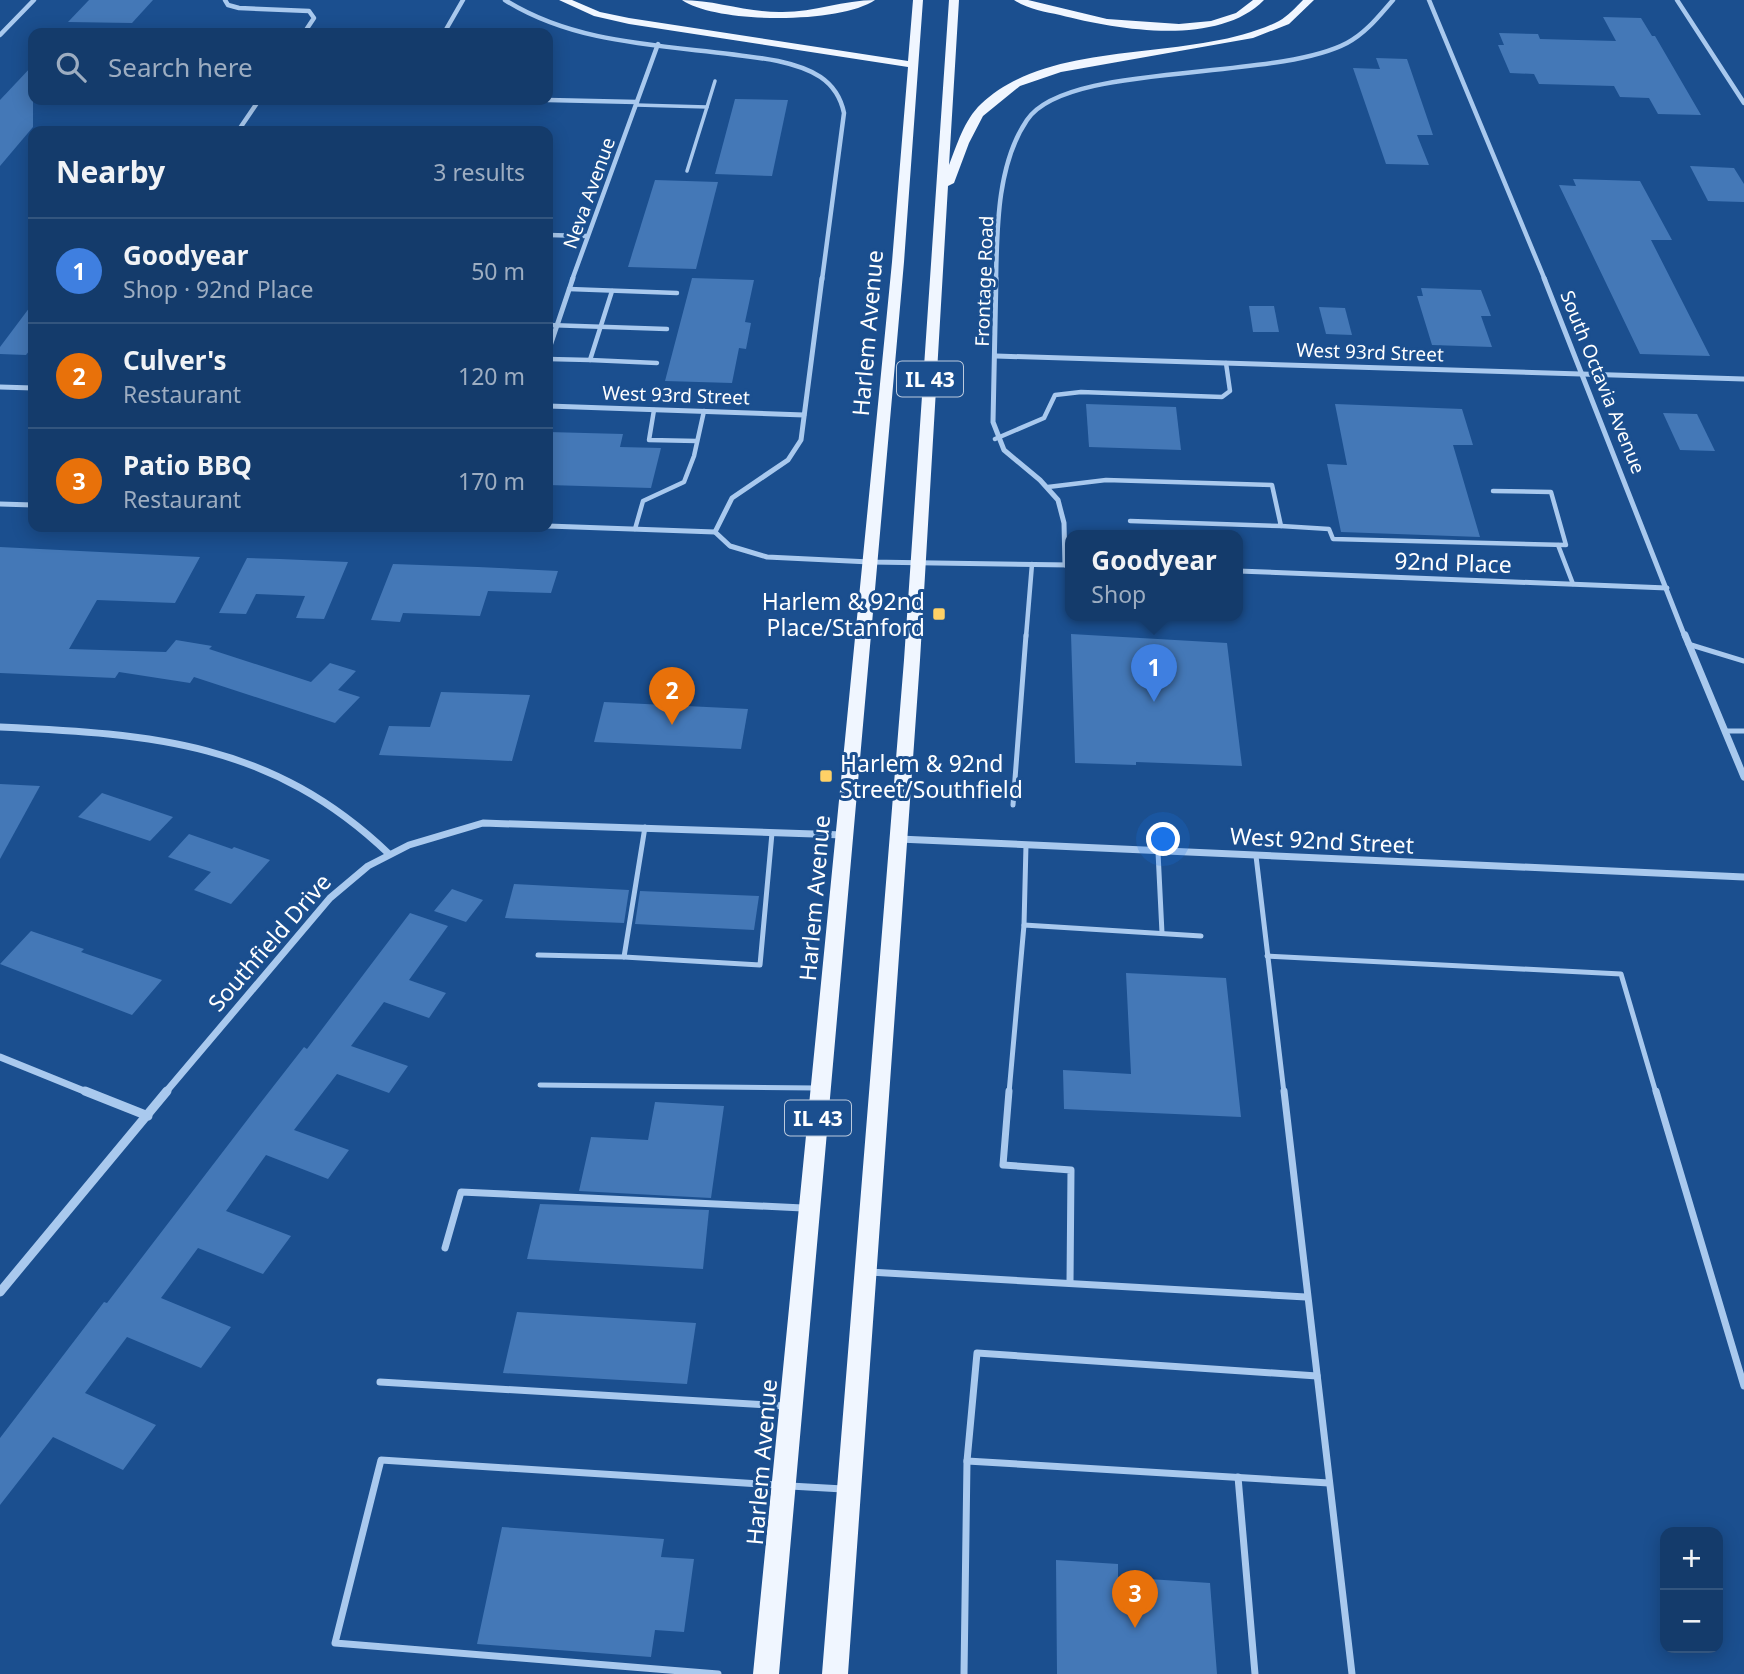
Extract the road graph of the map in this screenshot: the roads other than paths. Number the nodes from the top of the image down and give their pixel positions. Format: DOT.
graph roads {
  1 [pos="34,0"];
  2 [pos="463,0"];
  3 [pos="505,0"];
  4 [pos="564,0"];
  5 [pos="687,0"];
  6 [pos="870,0"];
  7 [pos="918,0"];
  8 [pos="954,0"];
  9 [pos="1019,0"];
  10 [pos="1259,0"];
  11 [pos="1309,0"];
  12 [pos="1393,0"];
  13 [pos="1429,0"];
  14 [pos="1677,0"];
  15 [pos="227,2"];
  16 [pos="307,28"];
  17 [pos="447,28"];
  18 [pos="0,35"];
  19 [pos="658,44"];
  20 [pos="915,65"];
  21 [pos="715,82"];
  22 [pos="553,100"];
  23 [pos="636,103"];
  24 [pos="1744,103"];
  25 [pos="255,105"];
  26 [pos="706,107"];
  27 [pos="241,126"];
  28 [pos="687,171"];
  29 [pos="942,196"];
  30 [pos="553,235"];
  31 [pos="587,236"];
  32 [pos="569,289"];
  33 [pos="612,291"];
  34 [pos="677,293"];
  35 [pos="553,325"];
  36 [pos="557,325"];
  37 [pos="600,327"];
  38 [pos="667,329"];
  39 [pos="553,337"];
  40 [pos="996,356"];
  41 [pos="553,359"];
  42 [pos="590,360"];
  43 [pos="657,363"];
  44 [pos="1226,363"];
  45 [pos="1584,374"];
  46 [pos="1744,379"];
  47 [pos="0,387"];
  48 [pos="28,388"];
  49 [pos="553,406"];
  50 [pos="654,410"];
  51 [pos="704,411"];
  52 [pos="804,415"];
  53 [pos="995,439"];
  54 [pos="697,441"];
  55 [pos="1048,487"];
  56 [pos="1493,491"];
  57 [pos="0,503"];
  58 [pos="28,505"];
  59 [pos="1130,521"];
  60 [pos="553,526"];
  61 [pos="1281,526"];
  62 [pos="635,529"];
  63 [pos="715,532"];
  64 [pos="1065,540"];
  65 [pos="1558,545"];
  66 [pos="870,562"];
  67 [pos="919,562"];
  68 [pos="1032,564"];
  69 [pos="1065,565"];
  70 [pos="1243,571"];
  71 [pos="1573,584"];
  72 [pos="1667,588"];
  73 [pos="1688,645"];
  74 [pos="1744,661"];
  75 [pos="0,727"];
  76 [pos="1726,731"];
  77 [pos="1744,731"];
  78 [pos="1744,777"];
  79 [pos="1013,805"];
  80 [pos="645,827"];
  81 [pos="772,833"];
  82 [pos="845,835"];
  83 [pos="898,839"];
  84 [pos="1026,845"];
  85 [pos="1158,852"];
  86 [pos="389,854"];
  87 [pos="1256,856"];
  88 [pos="1744,877"];
  89 [pos="1024,925"];
  90 [pos="1162,933"];
  91 [pos="1201,936"];
  92 [pos="538,955"];
  93 [pos="1267,956"];
  94 [pos="624,957"];
  95 [pos="0,1057"];
  96 [pos="540,1085"];
  97 [pos="821,1088"];
  98 [pos="148,1116"];
  99 [pos="810,1209"];
  100 [pos="445,1248"];
  101 [pos="864,1272"];
  102 [pos="1070,1283"];
  103 [pos="0,1292"];
  104 [pos="1306,1297"];
  105 [pos="1317,1376"];
  106 [pos="380,1382"];
  107 [pos="1744,1387"];
  108 [pos="791,1406"];
  109 [pos="967,1461"];
  110 [pos="1238,1477"];
  111 [pos="1329,1483"];
  112 [pos="784,1486"];
  113 [pos="849,1489"];
  114 [pos="718,1674"];
  115 [pos="766,1674"];
  116 [pos="835,1674"];
  117 [pos="964,1674"];
  118 [pos="1255,1674"];
  119 [pos="1352,1674"];
  1 -- 18 [label="street"];
  2 -- 17 [label="street"];
  3 -- 19 [label="street"];
  4 -- 20 [label="main road"];
  5 -- 6 [label="main road"];
  7 -- 20 [label="main road, Harlem Avenue / IL 43"];
  8 -- 29 [label="main road, IL 43"];
  9 -- 10 [label="main road"];
  11 -- 29 [label="main road"];
  12 -- 40 [label="street, Frontage Road"];
  13 -- 45 [label="street, South Octavia Avenue"];
  14 -- 24 [label="street"];
  15 -- 16 [label="street"];
  19 -- 23 [label="street, Neva Avenue"];
  19 -- 52 [label="street"];
  20 -- 66 [label="main road, Harlem Avenue / IL 43"];
  21 -- 26 [label="lane"];
  22 -- 23 [label="street"];
  23 -- 26 [label="lane"];
  23 -- 31 [label="street, Neva Avenue"];
  25 -- 27 [label="street"];
  26 -- 28 [label="lane"];
  29 -- 67 [label="main road, IL 43"];
  30 -- 31 [label="street"];
  31 -- 32 [label="street, Neva Avenue"];
  32 -- 33 [label="lane"];
  32 -- 36 [label="street, Neva Avenue"];
  33 -- 34 [label="lane"];
  33 -- 37 [label="lane"];
  35 -- 36 [label="lane"];
  36 -- 37 [label="lane"];
  36 -- 39 [label="street, Neva Avenue"];
  37 -- 38 [label="lane"];
  37 -- 42 [label="lane"];
  40 -- 44 [label="street, West 93rd Street"];
  40 -- 53 [label="street, Frontage Road"];
  41 -- 42 [label="lane"];
  42 -- 43 [label="lane"];
  44 -- 45 [label="street, West 93rd Street"];
  44 -- 53 [label="lane"];
  45 -- 46 [label="street, West 93rd Street"];
  45 -- 72 [label="street, South Octavia Avenue"];
  47 -- 48 [label="street"];
  49 -- 50 [label="street, West 93rd Street"];
  50 -- 51 [label="street, West 93rd Street"];
  50 -- 54 [label="lane"];
  51 -- 52 [label="street, West 93rd Street"];
  51 -- 54 [label="lane"];
  52 -- 63 [label="street"];
  53 -- 55 [label="street"];
  54 -- 62 [label="lane"];
  55 -- 61 [label="lane"];
  55 -- 64 [label="street"];
  56 -- 65 [label="lane"];
  57 -- 58 [label="street"];
  59 -- 61 [label="lane"];
  60 -- 62 [label="street"];
  61 -- 65 [label="lane"];
  62 -- 63 [label="street"];
  63 -- 66 [label="street"];
  65 -- 71 [label="lane"];
  66 -- 67 [label="street"];
  66 -- 82 [label="main road, Harlem Avenue / IL 43"];
  67 -- 68 [label="street"];
  67 -- 83 [label="main road, IL 43"];
  68 -- 69 [label="street"];
  68 -- 79 [label="lane"];
  70 -- 71 [label="street, 92nd Place"];
  71 -- 72 [label="street, 92nd Place"];
  72 -- 73 [label="street, South Octavia Avenue"];
  73 -- 74 [label="lane"];
  73 -- 76 [label="street, South Octavia Avenue"];
  75 -- 86 [label="street"];
  76 -- 77 [label="lane"];
  76 -- 78 [label="street, South Octavia Avenue"];
  80 -- 81 [label="street, Southfield Drive"];
  80 -- 86 [label="street, Southfield Drive"];
  80 -- 94 [label="lane"];
  81 -- 82 [label="street, Southfield Drive"];
  81 -- 94 [label="lane"];
  82 -- 97 [label="main road, Harlem Avenue / IL 43"];
  83 -- 84 [label="street, West 92nd Street"];
  83 -- 101 [label="main road, IL 43"];
  84 -- 85 [label="street, West 92nd Street"];
  84 -- 89 [label="lane"];
  85 -- 87 [label="street, West 92nd Street"];
  85 -- 90 [label="lane"];
  86 -- 98 [label="street, Southfield Drive"];
  87 -- 88 [label="street, West 92nd Street"];
  87 -- 93 [label="lane"];
  89 -- 90 [label="lane"];
  89 -- 102 [label="lane"];
  90 -- 91 [label="lane"];
  92 -- 94 [label="lane"];
  93 -- 104 [label="lane"];
  93 -- 107 [label="lane"];
  95 -- 98 [label="street"];
  96 -- 97 [label="lane"];
  97 -- 99 [label="main road, Harlem Avenue / IL 43"];
  98 -- 103 [label="street, Southfield Drive"];
  99 -- 100 [label="lane"];
  99 -- 108 [label="main road, Harlem Avenue / IL 43"];
  101 -- 102 [label="lane"];
  101 -- 113 [label="main road, IL 43"];
  102 -- 104 [label="lane"];
  104 -- 105 [label="lane"];
  105 -- 109 [label="lane"];
  105 -- 111 [label="lane"];
  106 -- 108 [label="lane"];
  108 -- 112 [label="main road, Harlem Avenue / IL 43"];
  109 -- 110 [label="lane"];
  109 -- 117 [label="lane"];
  110 -- 111 [label="lane"];
  110 -- 118 [label="lane"];
  111 -- 119 [label="lane"];
  112 -- 113 [label="lane"];
  112 -- 114 [label="lane"];
  112 -- 115 [label="main road, Harlem Avenue / IL 43"];
  113 -- 116 [label="main road, IL 43"];
}
